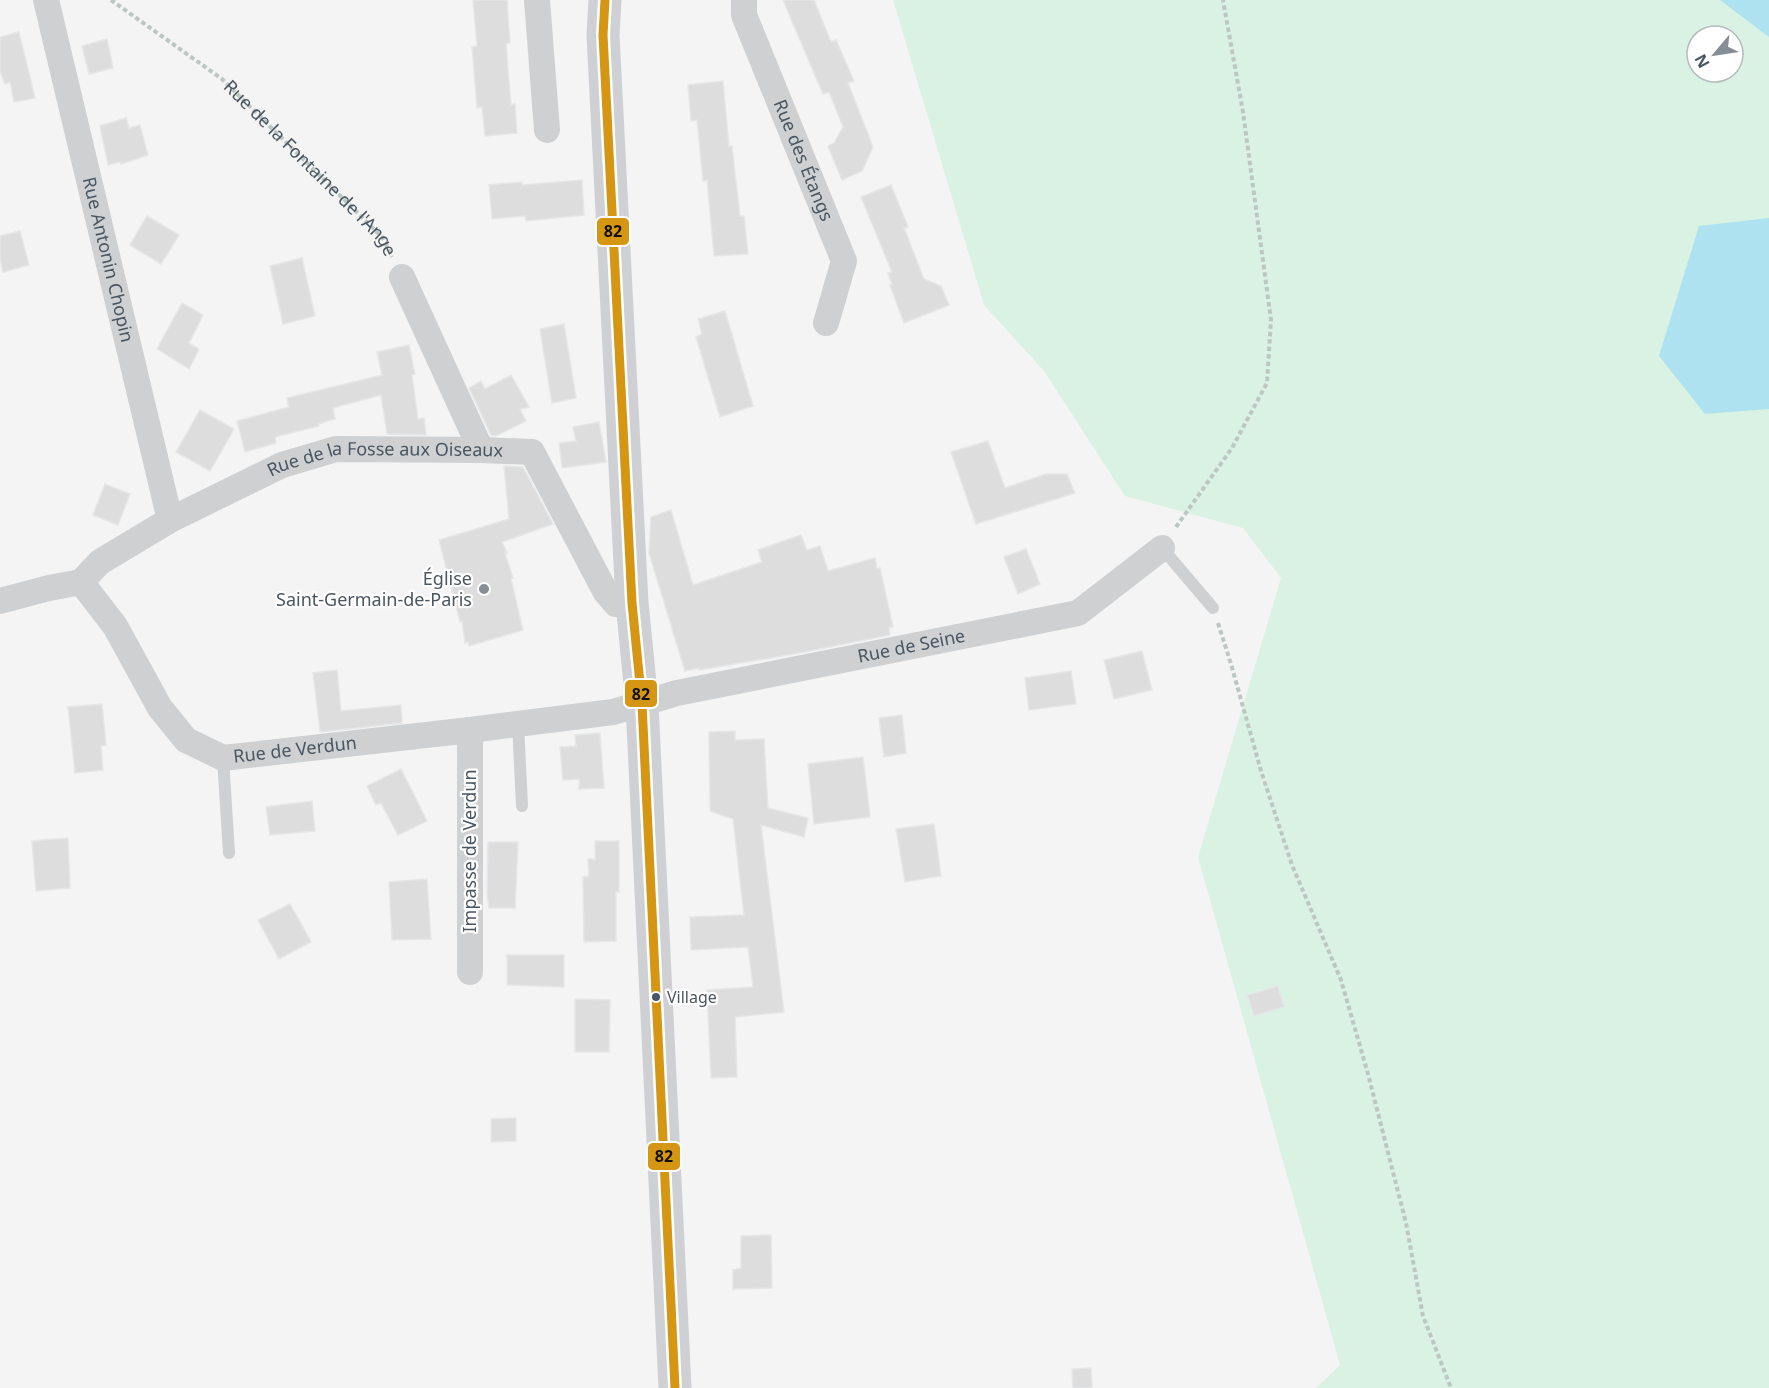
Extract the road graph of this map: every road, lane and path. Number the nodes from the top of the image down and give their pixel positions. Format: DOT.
graph roads {
  1 [pos="46,0"];
  2 [pos="111,0"];
  3 [pos="537,0"];
  4 [pos="592,0"];
  5 [pos="605,0"];
  6 [pos="744,0"];
  7 [pos="1223,0"];
  8 [pos="603,35"];
  9 [pos="548,130"];
  10 [pos="402,277"];
  11 [pos="826,323"];
  12 [pos="481,450"];
  13 [pos="170,520"];
  14 [pos="1162,548"];
  15 [pos="81,582"];
  16 [pos="0,600"];
  17 [pos="632,603"];
  18 [pos="1213,608"];
  19 [pos="642,704"];
  20 [pos="518,724"];
  21 [pos="470,730"];
  22 [pos="223,758"];
  23 [pos="522,806"];
  24 [pos="229,853"];
  25 [pos="470,972"];
  26 [pos="675,1388"];
  27 [pos="1451,1388"];
  1 -- 13 [label="street, Rue Antonin Chopin"];
  2 -- 10 [label="path, Rue de la Fontaine de l'Ange"];
  3 -- 9 [label="street"];
  4 -- 8 [label="main road"];
  5 -- 8 [label="main road"];
  6 -- 11 [label="street, Rue des Étangs"];
  7 -- 14 [label="path"];
  8 -- 17 [label="main road"];
  10 -- 12 [label="street, Rue de la Fontaine de l'Ange"];
  12 -- 13 [label="street, Rue de la Fosse aux Oiseaux"];
  12 -- 17 [label="street, Rue de la Fosse aux Oiseaux"];
  13 -- 15 [label="street, Rue de la Fosse aux Oiseaux"];
  14 -- 18 [label="lane"];
  14 -- 19 [label="street, Rue de Seine"];
  15 -- 16 [label="street"];
  15 -- 22 [label="street, Rue de Verdun"];
  17 -- 19 [label="main road"];
  18 -- 27 [label="path"];
  19 -- 20 [label="street, Rue de Verdun"];
  19 -- 26 [label="main road"];
  20 -- 21 [label="street, Rue de Verdun"];
  20 -- 23 [label="lane"];
  21 -- 22 [label="street, Rue de Verdun"];
  21 -- 25 [label="street, Impasse de Verdun"];
  22 -- 24 [label="lane"];
}
